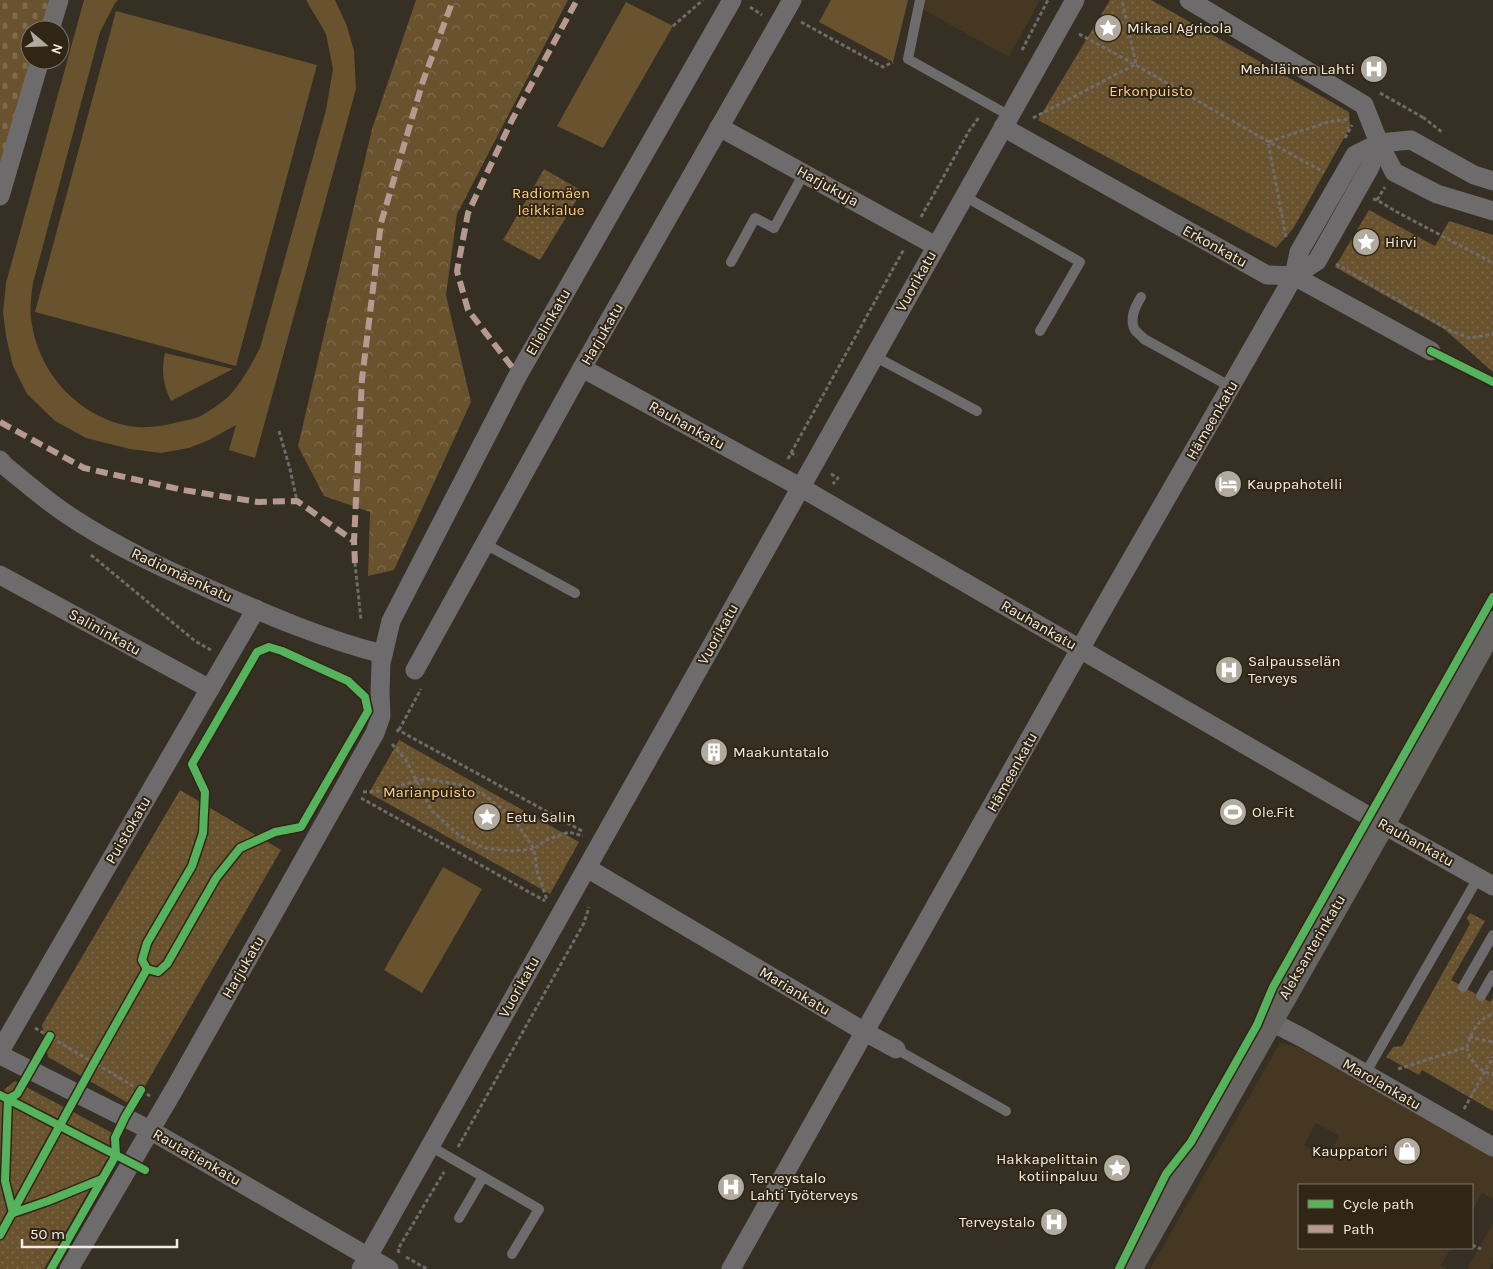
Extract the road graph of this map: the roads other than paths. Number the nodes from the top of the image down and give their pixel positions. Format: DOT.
graph roads {
  1 [pos="59,0"];
  2 [pos="732,0"];
  3 [pos="792,0"];
  4 [pos="920,0"];
  5 [pos="1075,0"];
  6 [pos="1189,0"];
  7 [pos="53,20"];
  8 [pos="37,70"];
  9 [pos="1006,121"];
  10 [pos="719,127"];
  11 [pos="1379,143"];
  12 [pos="804,173"];
  13 [pos="1493,181"];
  14 [pos="1,191"];
  15 [pos="964,196"];
  16 [pos="1493,211"];
  17 [pos="936,246"];
  18 [pos="731,262"];
  19 [pos="1294,276"];
  20 [pos="1141,298"];
  21 [pos="1040,331"];
  22 [pos="1431,352"];
  23 [pos="874,356"];
  24 [pos="582,368"];
  25 [pos="1231,387"];
  26 [pos="977,411"];
  27 [pos="0,460"];
  28 [pos="800,487"];
  29 [pos="485,544"];
  30 [pos="0,575"];
  31 [pos="575,593"];
  32 [pos="256,609"];
  33 [pos="1493,624"];
  34 [pos="1080,649"];
  35 [pos="383,654"];
  36 [pos="420,676"];
  37 [pos="210,689"];
  38 [pos="1382,824"];
  39 [pos="594,872"];
  40 [pos="1486,882"];
  41 [pos="1493,935"];
  42 [pos="1493,975"];
  43 [pos="1464,987"];
  44 [pos="1481,996"];
  45 [pos="1270,1021"];
  46 [pos="865,1032"];
  47 [pos="896,1049"];
  48 [pos="0,1053"];
  49 [pos="1365,1074"];
  50 [pos="1006,1110"];
  51 [pos="150,1130"];
  52 [pos="430,1146"];
  53 [pos="1493,1147"];
  54 [pos="483,1177"];
  55 [pos="459,1218"];
  56 [pos="512,1254"];
  57 [pos="394,1261"];
  58 [pos="364,1263"];
  59 [pos="69,1269"];
  60 [pos="731,1269"];
  61 [pos="1129,1269"];
  1 -- 7 [label="street"];
  2 -- 35 [label="street, Elielinkatu"];
  3 -- 10 [label="street, Harjukatu"];
  4 -- 9 [label="lane"];
  5 -- 9 [label="street, Vuorikatu"];
  6 -- 11 [label="street"];
  8 -- 14 [label="street"];
  9 -- 15 [label="street, Vuorikatu"];
  9 -- 19 [label="street, Erkonkatu"];
  10 -- 12 [label="street, Harjukuja"];
  10 -- 24 [label="street, Harjukatu"];
  11 -- 13 [label="street"];
  11 -- 16 [label="street"];
  11 -- 19 [label="street, Hämeenkatu"];
  11 -- 19 [label="street, Hämeenkatu"];
  12 -- 17 [label="street, Harjukuja"];
  12 -- 18 [label="lane"];
  15 -- 17 [label="street, Vuorikatu"];
  15 -- 21 [label="lane"];
  17 -- 23 [label="street, Vuorikatu"];
  19 -- 22 [label="street, Erkonkatu"];
  19 -- 25 [label="street, Hämeenkatu"];
  20 -- 25 [label="lane"];
  23 -- 26 [label="lane"];
  23 -- 28 [label="street, Vuorikatu"];
  24 -- 28 [label="street, Rauhankatu"];
  24 -- 29 [label="street, Harjukatu"];
  25 -- 34 [label="street, Hämeenkatu"];
  27 -- 32 [label="street, Radiomäenkatu"];
  28 -- 34 [label="street, Rauhankatu"];
  28 -- 39 [label="street, Vuorikatu"];
  29 -- 31 [label="lane"];
  29 -- 36 [label="street, Harjukatu"];
  30 -- 37 [label="street, Salininkatu"];
  32 -- 35 [label="street, Radiomäenkatu"];
  32 -- 37 [label="street, Puistokatu"];
  33 -- 38 [label="main road, Aleksanterinkatu"];
  34 -- 38 [label="street, Rauhankatu"];
  34 -- 46 [label="street, Hämeenkatu"];
  35 -- 51 [label="street, Harjukatu"];
  37 -- 48 [label="street, Puistokatu"];
  38 -- 40 [label="street, Rauhankatu"];
  38 -- 45 [label="main road, Aleksanterinkatu"];
  39 -- 46 [label="street, Mariankatu"];
  39 -- 52 [label="street, Vuorikatu"];
  40 -- 49 [label="lane"];
  41 -- 43 [label="lane"];
  42 -- 44 [label="lane"];
  45 -- 49 [label="street, Marolankatu"];
  45 -- 61 [label="main road, Aleksanterinkatu"];
  46 -- 47 [label="street, Mariankatu"];
  46 -- 60 [label="street, Hämeenkatu"];
  47 -- 50 [label="lane, Mariankatu"];
  48 -- 51 [label="street, Rautatienkatu"];
  49 -- 53 [label="street, Marolankatu"];
  51 -- 58 [label="street, Rautatienkatu"];
  51 -- 59 [label="street, Harjukatu"];
  52 -- 54 [label="lane"];
  52 -- 58 [label="street, Vuorikatu"];
  54 -- 55 [label="lane"];
  54 -- 56 [label="lane"];
  57 -- 58 [label="street, Rautatienkatu"];
}
